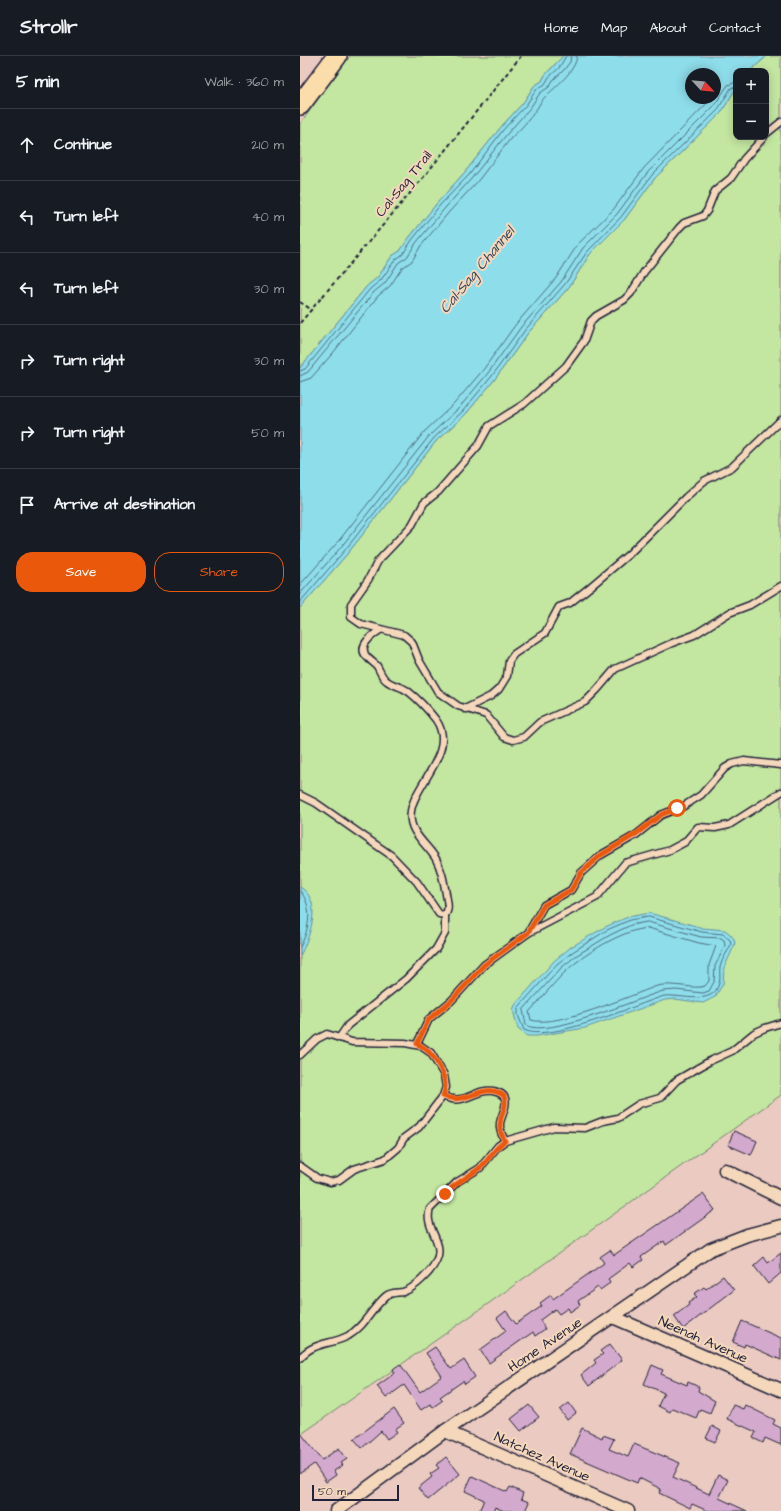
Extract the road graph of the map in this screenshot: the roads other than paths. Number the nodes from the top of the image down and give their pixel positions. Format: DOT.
graph roads {
  1 [pos="337,56"];
  2 [pos="300,105"];
  3 [pos="781,122"];
  4 [pos="769,132"];
  5 [pos="761,140"];
  6 [pos="781,420"];
  7 [pos="781,586"];
  8 [pos="380,630"];
  9 [pos="465,709"];
  10 [pos="781,765"];
  11 [pos="781,792"];
  12 [pos="300,795"];
  13 [pos="445,914"];
  14 [pos="528,933"];
  15 [pos="781,1023"];
  16 [pos="339,1038"];
  17 [pos="417,1044"];
  18 [pos="300,1055"];
  19 [pos="443,1096"];
  20 [pos="505,1141"];
  21 [pos="300,1166"];
  22 [pos="725,1170"];
  23 [pos="781,1198"];
  24 [pos="781,1226"];
  25 [pos="613,1317"];
  26 [pos="300,1358"];
  27 [pos="781,1390"];
  28 [pos="445,1431"];
  29 [pos="336,1511"];
  30 [pos="628,1511"];
  1 -- 2 [label="main road"];
  3 -- 4 [label="lane"];
  5 -- 8 [label="lane"];
  6 -- 9 [label="lane"];
  7 -- 9 [label="lane"];
  8 -- 9 [label="lane"];
  8 -- 13 [label="lane"];
  10 -- 14 [label="lane"];
  11 -- 14 [label="lane"];
  12 -- 13 [label="lane"];
  13 -- 16 [label="lane"];
  14 -- 17 [label="lane"];
  15 -- 20 [label="lane"];
  16 -- 17 [label="lane"];
  16 -- 18 [label="lane"];
  17 -- 19 [label="lane"];
  19 -- 20 [label="lane"];
  19 -- 21 [label="lane"];
  20 -- 26 [label="lane"];
  22 -- 23 [label="street"];
  24 -- 25 [label="street, Home Avenue"];
  25 -- 27 [label="street, Neenah Avenue"];
  25 -- 28 [label="street, Home Avenue"];
  28 -- 29 [label="street, Home Avenue"];
  28 -- 30 [label="street, Natchez Avenue"];
}
